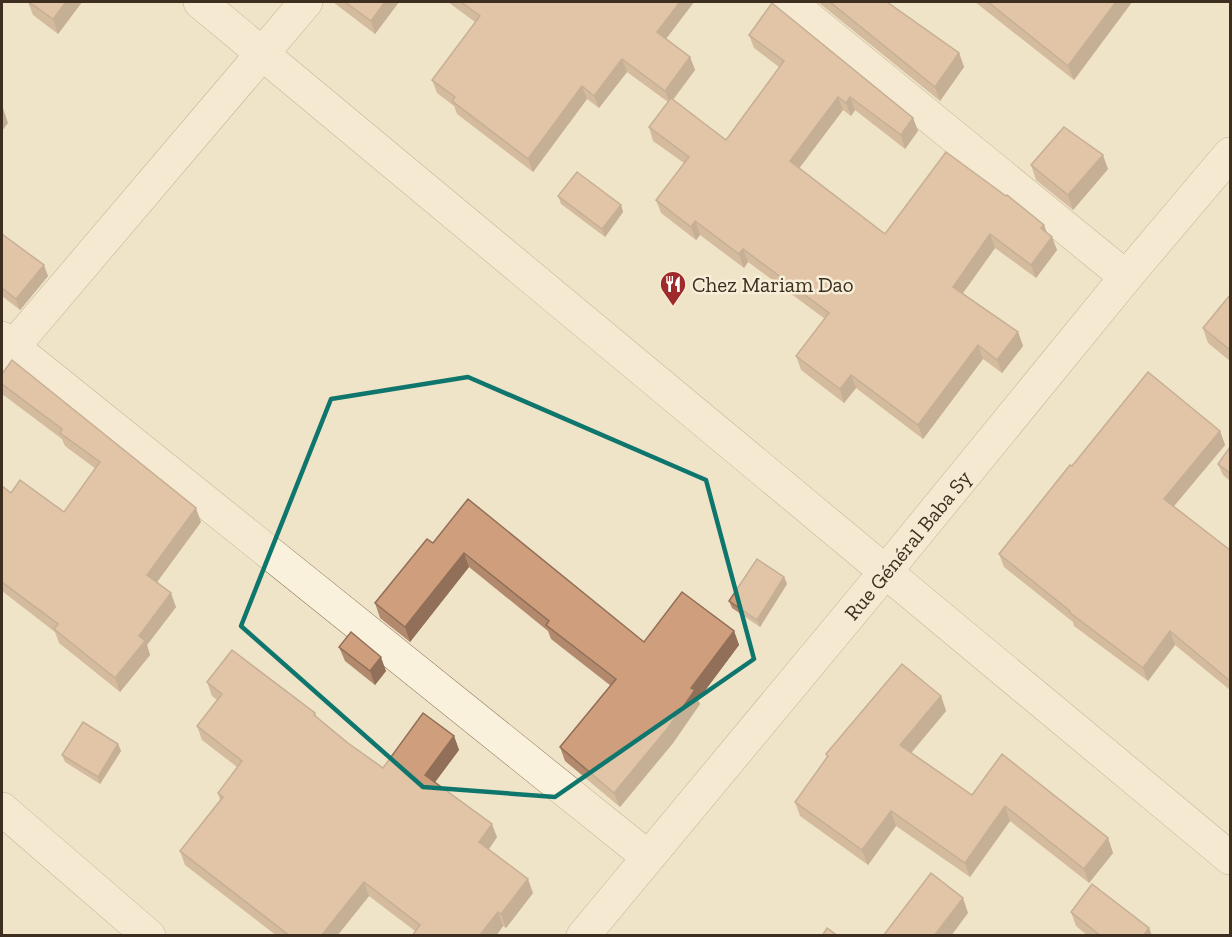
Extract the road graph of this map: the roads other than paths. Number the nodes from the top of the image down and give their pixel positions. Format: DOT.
graph roads {
  1 [pos="200,2"];
  2 [pos="306,2"];
  3 [pos="789,2"];
  4 [pos="263,53"];
  5 [pos="1230,154"];
  6 [pos="1126,277"];
  7 [pos="5,348"];
  8 [pos="886,571"];
  9 [pos="2,809"];
  10 [pos="648,857"];
  11 [pos="1230,858"];
  12 [pos="149,936"];
  13 [pos="583,936"];
  1 -- 4 [label="street"];
  2 -- 4 [label="street"];
  3 -- 6 [label="street"];
  4 -- 7 [label="street"];
  4 -- 8 [label="street"];
  5 -- 6 [label="street, Rue Général Baba Sy"];
  6 -- 8 [label="street, Rue Général Baba Sy"];
  7 -- 10 [label="street"];
  8 -- 10 [label="street, Rue Général Baba Sy"];
  8 -- 11 [label="street"];
  9 -- 12 [label="street"];
  10 -- 13 [label="street, Rue Général Baba Sy"];
}
